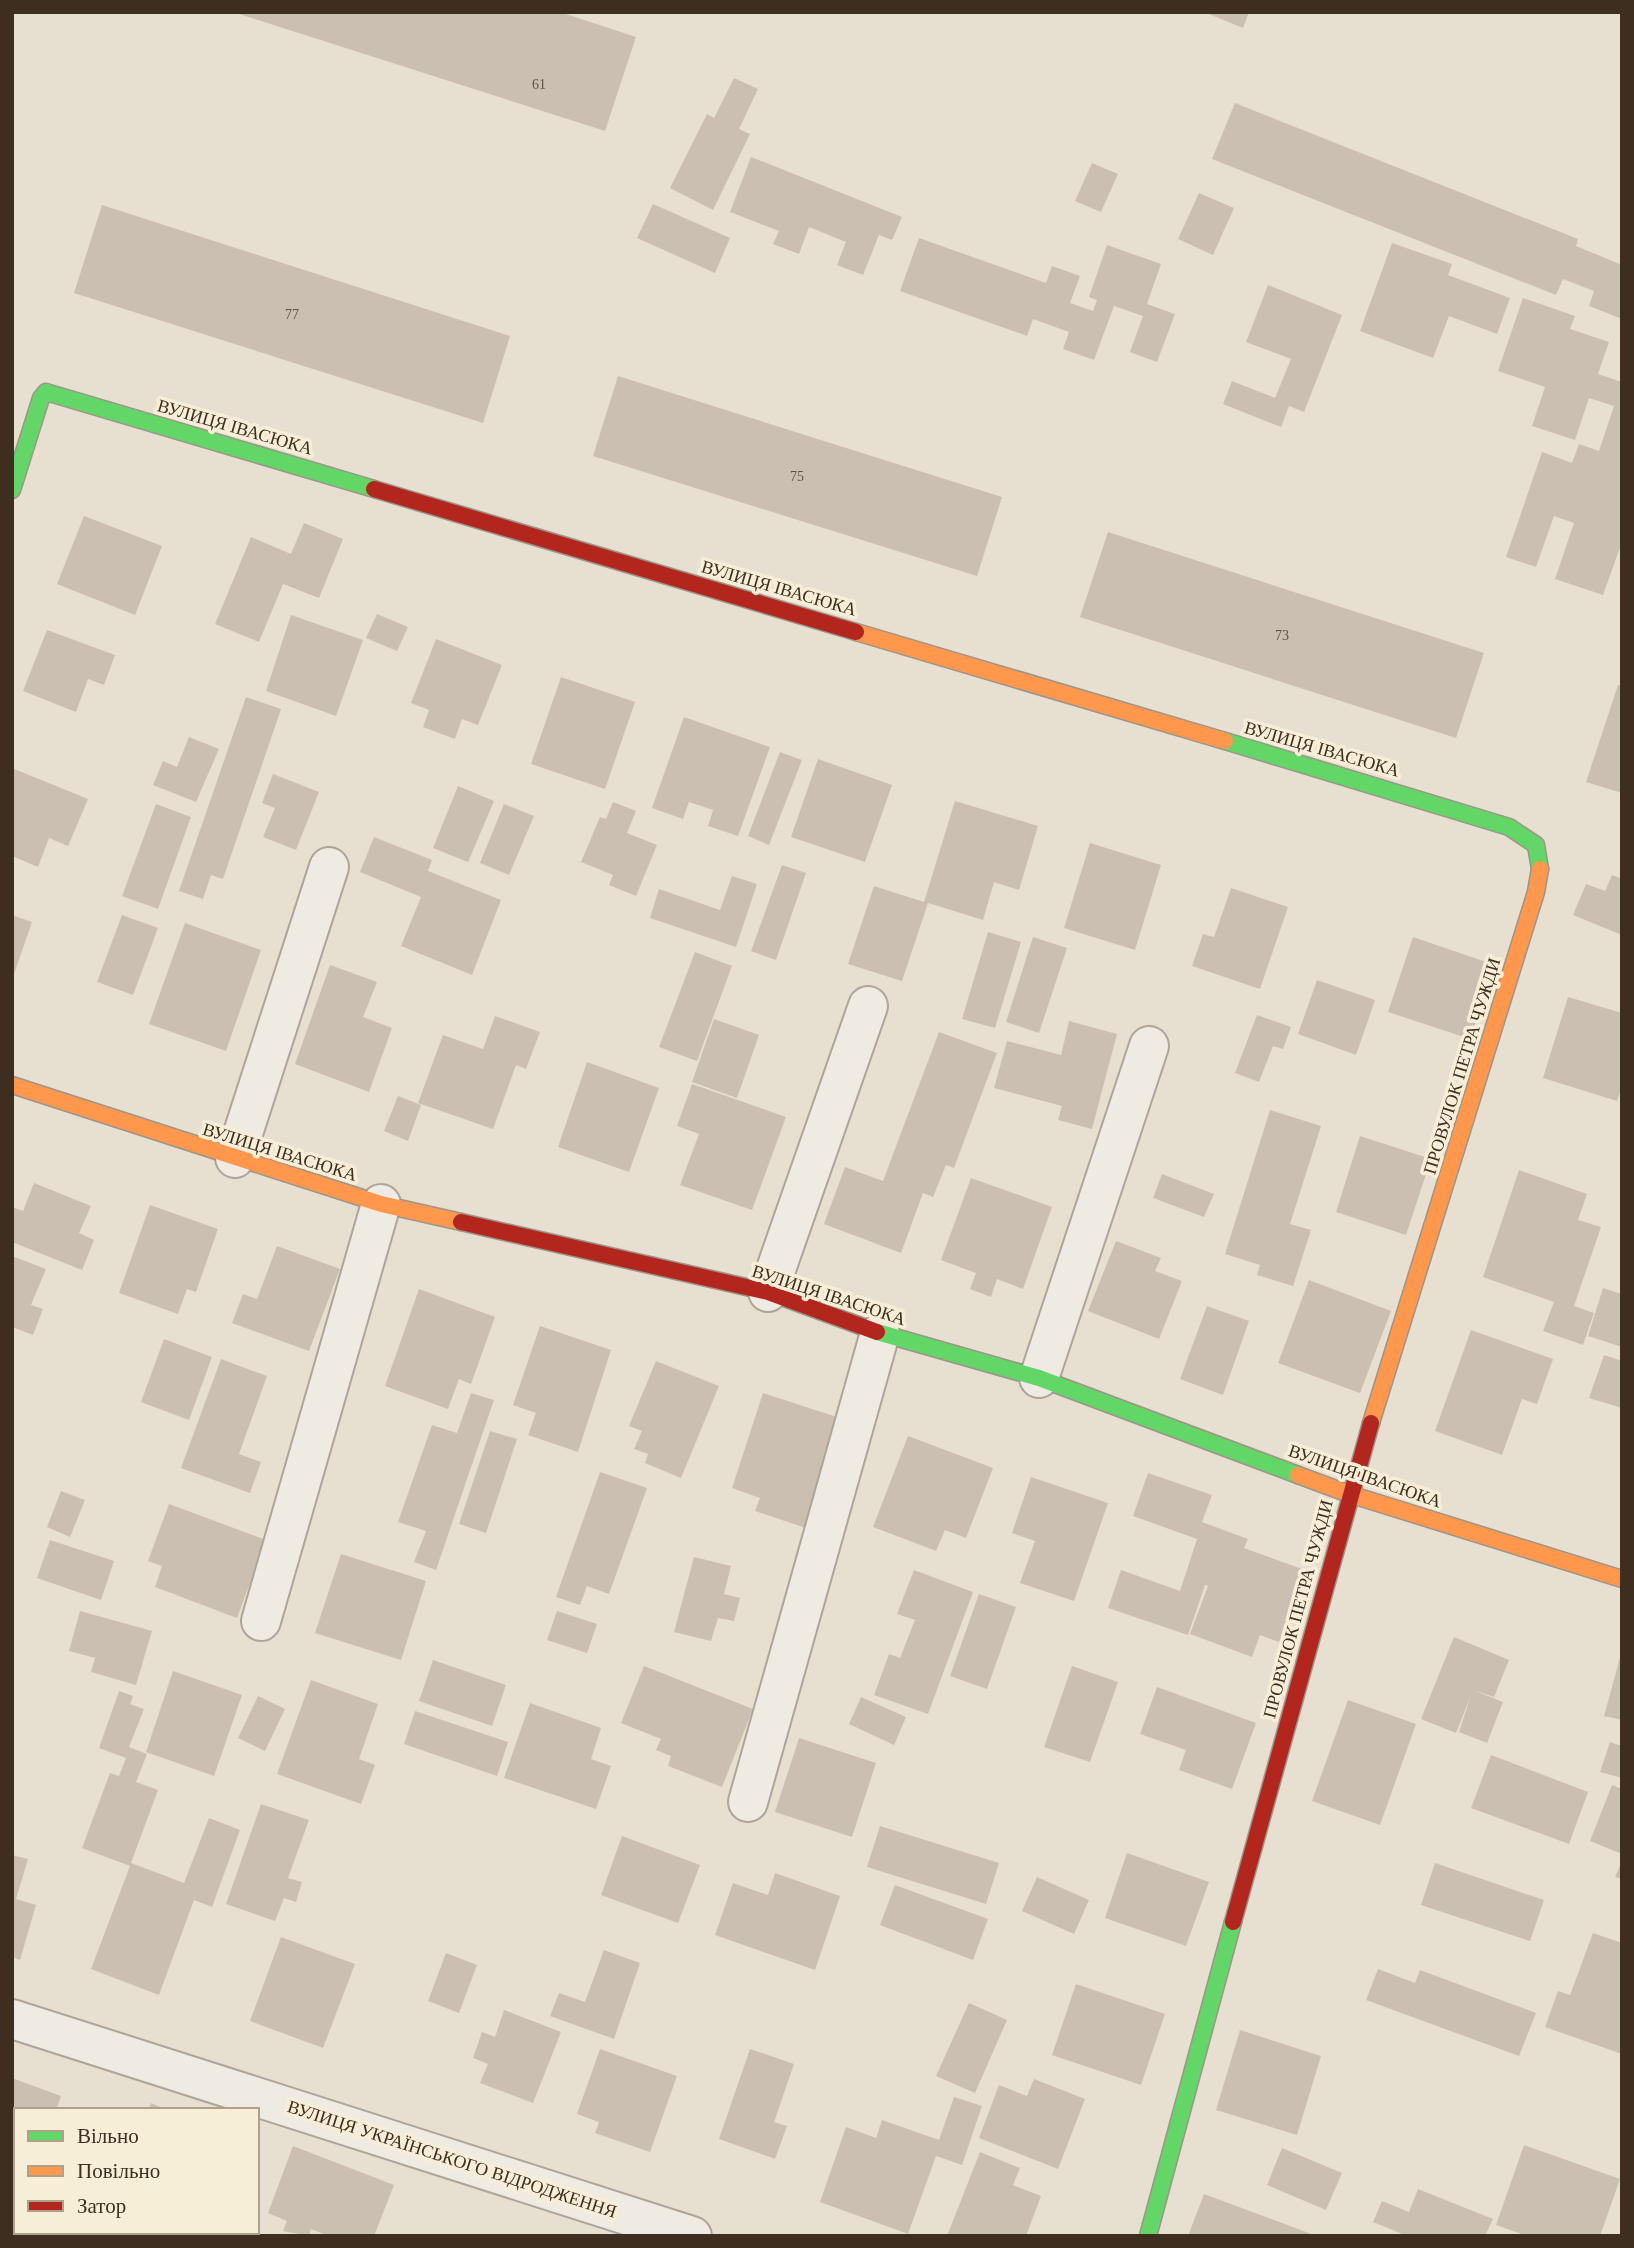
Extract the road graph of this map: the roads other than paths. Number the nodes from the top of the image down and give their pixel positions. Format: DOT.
graph roads {
  1 [pos="12,490"];
  2 [pos="1495,821"];
  3 [pos="329,867"];
  4 [pos="869,1006"];
  5 [pos="1149,1046"];
  6 [pos="12,1085"];
  7 [pos="235,1158"];
  8 [pos="381,1204"];
  9 [pos="768,1292"];
  10 [pos="880,1333"];
  11 [pos="1039,1378"];
  12 [pos="1349,1494"];
  13 [pos="1622,1578"];
  14 [pos="261,1621"];
  15 [pos="748,1802"];
  16 [pos="12,2019"];
  17 [pos="692,2236"];
  18 [pos="1148,2236"];
  1 -- 2 [label="street, ВУЛИЦЯ ІВАСЮКА"];
  2 -- 12 [label="street, ПРОВУЛОК ПЕТРА ЧУЖДИ"];
  3 -- 7 [label="street"];
  4 -- 9 [label="street"];
  5 -- 11 [label="street"];
  6 -- 7 [label="street, ВУЛИЦЯ ІВАСЮКА"];
  7 -- 8 [label="street, ВУЛИЦЯ ІВАСЮКА"];
  8 -- 9 [label="street, ВУЛИЦЯ ІВАСЮКА"];
  8 -- 14 [label="street"];
  9 -- 10 [label="street, ВУЛИЦЯ ІВАСЮКА"];
  10 -- 11 [label="street, ВУЛИЦЯ ІВАСЮКА"];
  10 -- 15 [label="street"];
  11 -- 12 [label="street, ВУЛИЦЯ ІВАСЮКА"];
  12 -- 13 [label="street, ВУЛИЦЯ ІВАСЮКА"];
  12 -- 18 [label="street, ПРОВУЛОК ПЕТРА ЧУЖДИ"];
  16 -- 17 [label="street, ВУЛИЦЯ УКРАЇНСЬКОГО ВІДРОДЖЕННЯ"];
}
